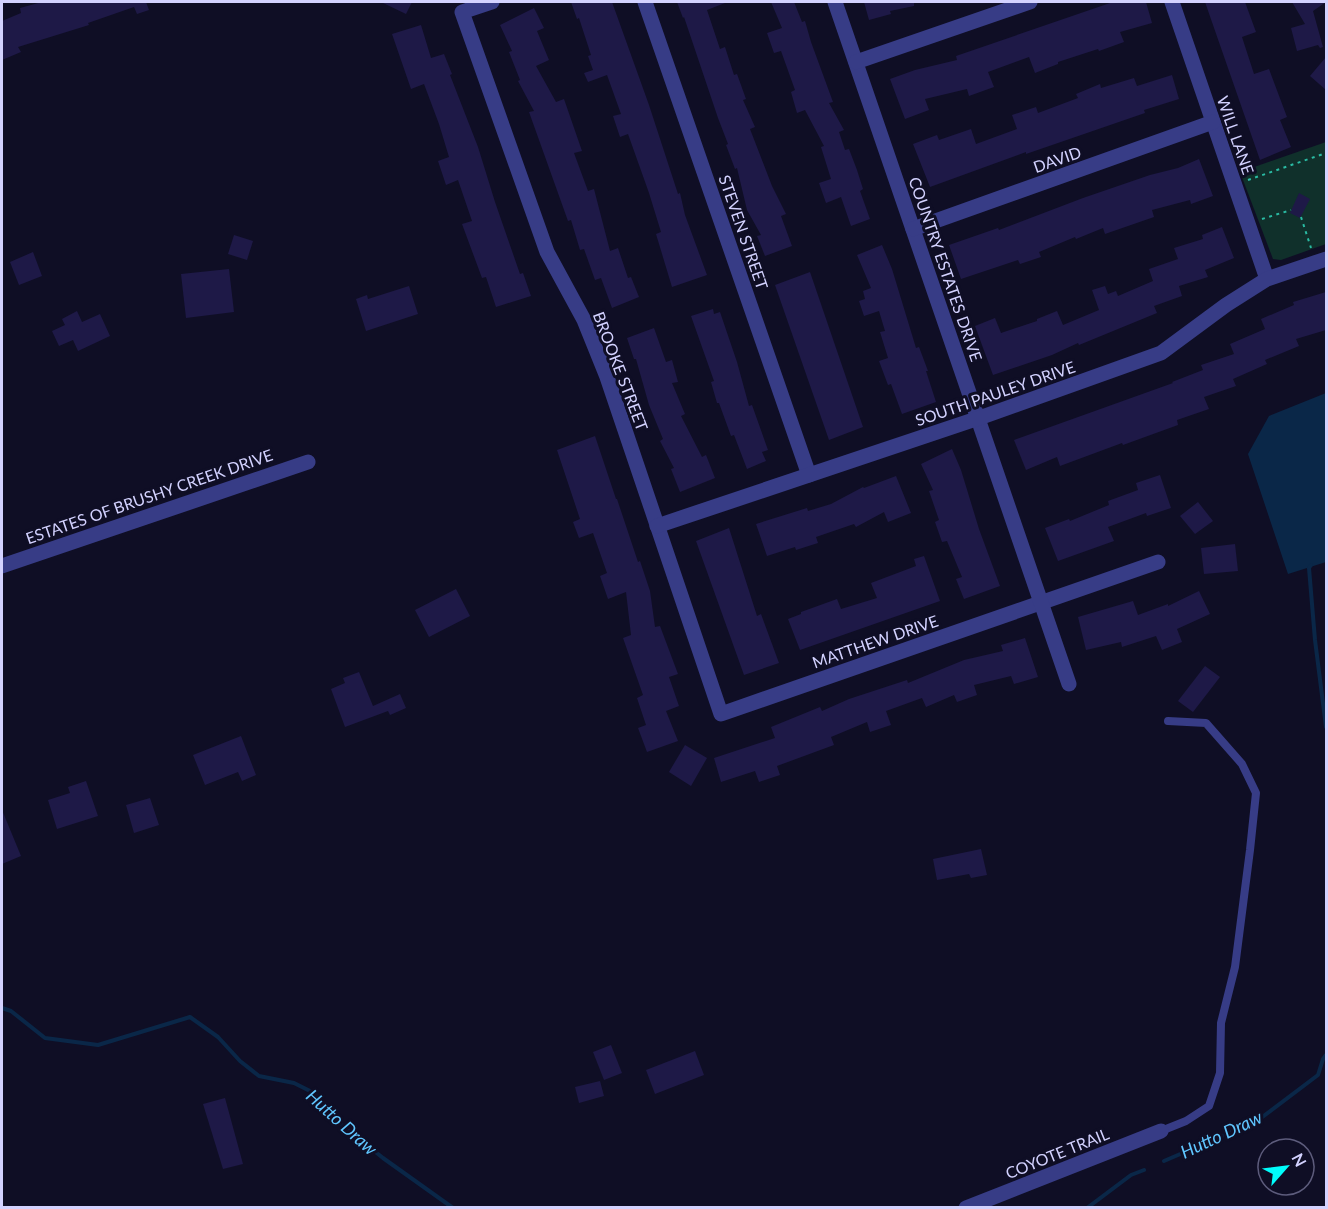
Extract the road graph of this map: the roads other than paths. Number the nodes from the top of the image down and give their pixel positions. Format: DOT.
graph roads {
  1 [pos="492,2"];
  2 [pos="645,2"];
  3 [pos="835,2"];
  4 [pos="1030,2"];
  5 [pos="1172,2"];
  6 [pos="856,62"];
  7 [pos="1213,122"];
  8 [pos="913,229"];
  9 [pos="1326,259"];
  10 [pos="1267,279"];
  11 [pos="978,418"];
  12 [pos="308,462"];
  13 [pos="809,475"];
  14 [pos="657,526"];
  15 [pos="1158,562"];
  16 [pos="2,566"];
  17 [pos="1041,602"];
  18 [pos="1069,684"];
  19 [pos="721,714"];
  20 [pos="1168,721"];
  21 [pos="1161,1131"];
  22 [pos="966,1208"];
  1 -- 14 [label="street, BROOKE STREET"];
  2 -- 13 [label="street, STEVEN STREET"];
  3 -- 6 [label="street, COUNTRY ESTATES DRIVE"];
  4 -- 6 [label="street"];
  5 -- 7 [label="street, WILL LANE"];
  6 -- 8 [label="street, COUNTRY ESTATES DRIVE"];
  7 -- 8 [label="street, DAVID"];
  7 -- 10 [label="street, WILL LANE"];
  8 -- 11 [label="street, COUNTRY ESTATES DRIVE"];
  9 -- 10 [label="street, SOUTH PAULEY DRIVE"];
  10 -- 11 [label="street, SOUTH PAULEY DRIVE"];
  11 -- 13 [label="street, SOUTH PAULEY DRIVE"];
  11 -- 17 [label="street, COUNTRY ESTATES DRIVE"];
  12 -- 16 [label="street, ESTATES OF BRUSHY CREEK DRIVE"];
  13 -- 14 [label="street, SOUTH PAULEY DRIVE"];
  14 -- 19 [label="street, BROOKE STREET"];
  15 -- 17 [label="street, MATTHEW DRIVE"];
  17 -- 18 [label="street, COUNTRY ESTATES DRIVE"];
  17 -- 19 [label="street, MATTHEW DRIVE"];
  20 -- 21 [label="lane"];
  21 -- 22 [label="street, COYOTE TRAIL"];
}
